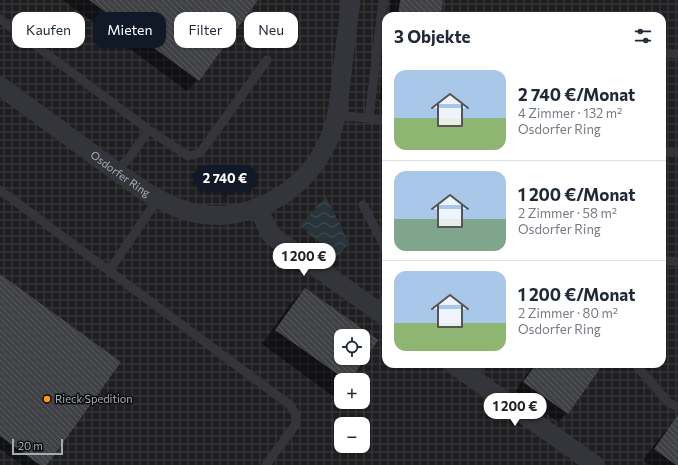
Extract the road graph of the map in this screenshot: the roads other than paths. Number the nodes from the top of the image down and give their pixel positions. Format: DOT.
graph roads {
  1 [pos="350,0"];
  2 [pos="383,0"];
  3 [pos="0,19"];
  4 [pos="666,52"];
  5 [pos="678,54"];
  6 [pos="267,60"];
  7 [pos="0,86"];
  8 [pos="336,115"];
  9 [pos="369,118"];
  10 [pos="382,120"];
  11 [pos="149,130"];
  12 [pos="666,152"];
  13 [pos="678,153"];
  14 [pos="116,171"];
  15 [pos="0,190"];
  16 [pos="157,200"];
  17 [pos="363,205"];
  18 [pos="258,208"];
  19 [pos="382,241"];
  20 [pos="666,260"];
  21 [pos="678,262"];
  22 [pos="109,271"];
  23 [pos="382,307"];
  24 [pos="467,368"];
  25 [pos="639,368"];
  26 [pos="477,371"];
  27 [pos="678,406"];
  28 [pos="266,465"];
  29 [pos="595,465"];
  1 -- 8 [label="street, Osdorfer Ring"];
  2 -- 9 [label="lane"];
  3 -- 11 [label="lane"];
  4 -- 5 [label="lane"];
  6 -- 11 [label="lane"];
  7 -- 14 [label="street, Osdorfer Ring"];
  8 -- 9 [label="lane"];
  8 -- 18 [label="street, Osdorfer Ring"];
  9 -- 10 [label="lane"];
  11 -- 14 [label="lane"];
  12 -- 13 [label="lane"];
  14 -- 16 [label="street, Osdorfer Ring"];
  15 -- 22 [label="lane"];
  16 -- 18 [label="street, Osdorfer Ring"];
  16 -- 22 [label="lane"];
  17 -- 19 [label="lane"];
  18 -- 23 [label="street"];
  20 -- 21 [label="lane"];
  22 -- 28 [label="lane"];
  24 -- 26 [label="street"];
  25 -- 27 [label="lane"];
  26 -- 29 [label="street"];
}
